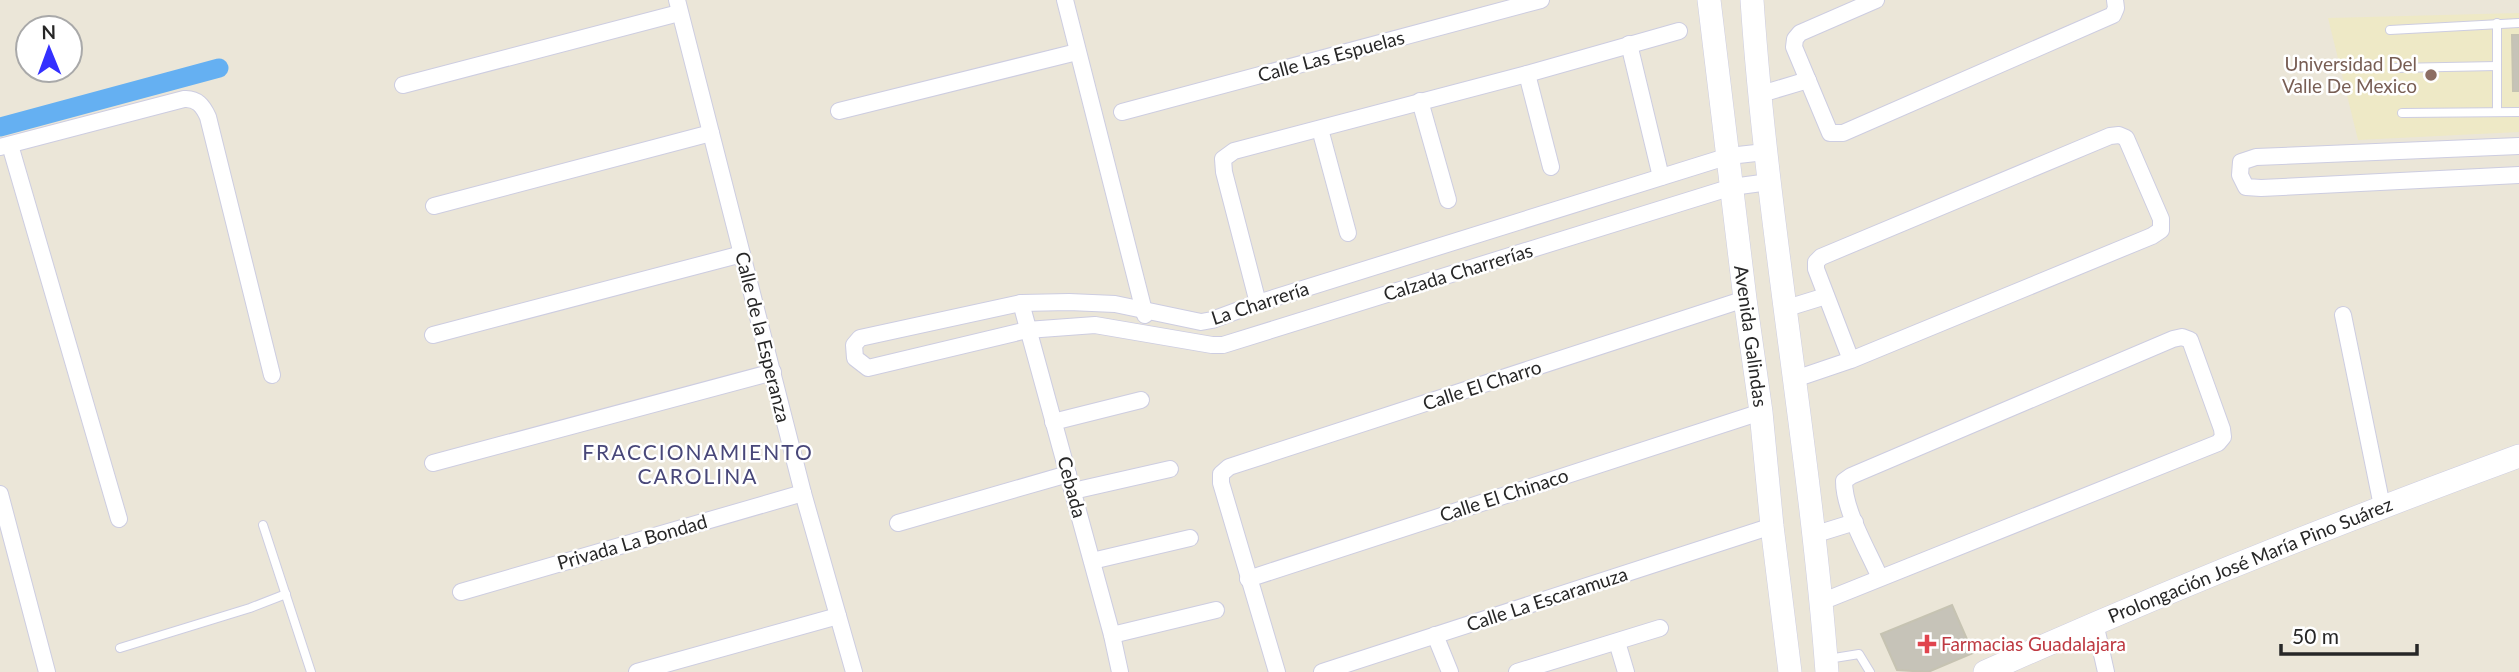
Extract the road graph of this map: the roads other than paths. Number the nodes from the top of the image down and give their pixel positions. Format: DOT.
graph roads {
  1 [pos="1065,0"];
  2 [pos="1541,0"];
  3 [pos="1709,0"];
  4 [pos="1752,0"];
  5 [pos="1876,0"];
  6 [pos="2115,0"];
  7 [pos="678,7"];
  8 [pos="2497,23"];
  9 [pos="2519,23"];
  10 [pos="2390,30"];
  11 [pos="1679,31"];
  12 [pos="1629,44"];
  13 [pos="1077,52"];
  14 [pos="2497,66"];
  15 [pos="2395,68"];
  16 [pos="1527,74"];
  17 [pos="1808,80"];
  18 [pos="402,85"];
  19 [pos="1758,95"];
  20 [pos="1420,101"];
  21 [pos="839,111"];
  22 [pos="1122,112"];
  23 [pos="2497,112"];
  24 [pos="2519,112"];
  25 [pos="2402,113"];
  26 [pos="1320,130"];
  27 [pos="711,133"];
  28 [pos="5,146"];
  29 [pos="2519,146"];
  30 [pos="1765,152"];
  31 [pos="2391,153"];
  32 [pos="1729,156"];
  33 [pos="1551,167"];
  34 [pos="2519,175"];
  35 [pos="1661,177"];
  36 [pos="1769,182"];
  37 [pos="2392,183"];
  38 [pos="1732,187"];
  39 [pos="1448,201"];
  40 [pos="434,206"];
  41 [pos="1348,233"];
  42 [pos="742,254"];
  43 [pos="1826,296"];
  44 [pos="1745,299"];
  45 [pos="1021,303"];
  46 [pos="1258,303"];
  47 [pos="1787,308"];
  48 [pos="1144,309"];
  49 [pos="2343,316"];
  50 [pos="1027,330"];
  51 [pos="1146,332"];
  52 [pos="433,335"];
  53 [pos="1850,360"];
  54 [pos="773,372"];
  55 [pos="272,374"];
  56 [pos="1796,379"];
  57 [pos="1141,400"];
  58 [pos="1761,412"];
  59 [pos="1054,422"];
  60 [pos="2519,456"];
  61 [pos="433,463"];
  62 [pos="1170,469"];
  63 [pos="1068,474"];
  64 [pos="1073,491"];
  65 [pos="803,493"];
  66 [pos="0,494"];
  67 [pos="2382,506"];
  68 [pos="119,519"];
  69 [pos="1855,522"];
  70 [pos="898,523"];
  71 [pos="263,525"];
  72 [pos="1772,526"];
  73 [pos="1813,535"];
  74 [pos="1190,538"];
  75 [pos="1092,561"];
  76 [pos="1880,578"];
  77 [pos="1248,579"];
  78 [pos="461,592"];
  79 [pos="286,594"];
  80 [pos="1821,602"];
  81 [pos="1216,610"];
  82 [pos="838,616"];
  83 [pos="2095,623"];
  84 [pos="1660,628"];
  85 [pos="1112,635"];
  86 [pos="1435,635"];
  87 [pos="1617,642"];
  88 [pos="120,648"];
  89 [pos="1827,666"];
  90 [pos="47,672"];
  91 [pos="311,672"];
  92 [pos="637,672"];
  93 [pos="853,672"];
  94 [pos="1120,672"];
  95 [pos="1277,672"];
  96 [pos="1322,672"];
  97 [pos="1450,672"];
  98 [pos="1517,672"];
  99 [pos="1626,672"];
  100 [pos="1790,672"];
  101 [pos="1870,672"];
  102 [pos="1985,672"];
  103 [pos="2106,672"];
  1 -- 13 [label="street"];
  2 -- 22 [label="street, Calle Las Espuelas"];
  3 -- 32 [label="street, Avenida Galindas"];
  4 -- 19 [label="street, Avenida Galindas"];
  5 -- 17 [label="street"];
  6 -- 17 [label="street"];
  7 -- 18 [label="street"];
  7 -- 27 [label="street, Calle de la Esperanza"];
  8 -- 9 [label="lane"];
  8 -- 10 [label="lane"];
  8 -- 14 [label="lane"];
  11 -- 12 [label="street"];
  12 -- 16 [label="street"];
  12 -- 35 [label="street"];
  13 -- 21 [label="street"];
  13 -- 48 [label="street"];
  14 -- 15 [label="lane"];
  14 -- 23 [label="lane"];
  16 -- 20 [label="street"];
  16 -- 33 [label="street"];
  17 -- 19 [label="street"];
  19 -- 30 [label="street, Avenida Galindas"];
  20 -- 26 [label="street"];
  20 -- 39 [label="street"];
  23 -- 24 [label="lane"];
  23 -- 25 [label="lane"];
  26 -- 41 [label="street"];
  26 -- 46 [label="street"];
  27 -- 40 [label="street"];
  27 -- 42 [label="street, Calle de la Esperanza"];
  28 -- 55 [label="street"];
  28 -- 68 [label="street"];
  29 -- 31 [label="street"];
  30 -- 32 [label="street, La Charrería"];
  30 -- 36 [label="street, Avenida Galindas"];
  31 -- 37 [label="street"];
  31 -- 37 [label="street"];
  32 -- 35 [label="street, La Charrería"];
  32 -- 38 [label="street, Avenida Galindas"];
  34 -- 37 [label="street"];
  35 -- 46 [label="street, La Charrería"];
  36 -- 38 [label="street, Calzada Charrerías"];
  36 -- 47 [label="street, Avenida Galindas"];
  38 -- 44 [label="street, Avenida Galindas"];
  38 -- 51 [label="street, Calzada Charrerías"];
  42 -- 52 [label="street"];
  42 -- 54 [label="street, Calle de la Esperanza"];
  43 -- 47 [label="street"];
  43 -- 53 [label="street"];
  43 -- 53 [label="street"];
  44 -- 58 [label="street, Avenida Galindas"];
  44 -- 77 [label="street, Calle El Charro"];
  45 -- 48 [label="street, La Charrería"];
  45 -- 50 [label="street, Cebada"];
  45 -- 50 [label="street, La Charrería"];
  46 -- 48 [label="street, La Charrería"];
  47 -- 56 [label="street, Avenida Galindas"];
  48 -- 51 [label="street"];
  49 -- 67 [label="street"];
  50 -- 51 [label="street, Calzada Charrerías"];
  50 -- 59 [label="street, Cebada"];
  53 -- 56 [label="street"];
  54 -- 61 [label="street"];
  54 -- 65 [label="street, Calle de la Esperanza"];
  56 -- 73 [label="street, Avenida Galindas"];
  57 -- 59 [label="street"];
  58 -- 72 [label="street, Avenida Galindas"];
  58 -- 77 [label="street, Calle El Chinaco"];
  59 -- 63 [label="street, Cebada"];
  60 -- 67 [label="street, Prolongación José María Pino Suárez"];
  62 -- 64 [label="street"];
  63 -- 64 [label="street, Cebada"];
  63 -- 70 [label="street"];
  64 -- 75 [label="street, Cebada"];
  65 -- 78 [label="street, Privada La Bondad"];
  65 -- 82 [label="street, Calle de la Esperanza"];
  66 -- 90 [label="street"];
  67 -- 83 [label="street, Prolongación José María Pino Suárez"];
  69 -- 73 [label="street"];
  69 -- 76 [label="street"];
  69 -- 76 [label="street"];
  71 -- 79 [label="lane"];
  72 -- 86 [label="street, Calle La Escaramuza"];
  72 -- 100 [label="street, Avenida Galindas"];
  73 -- 80 [label="street, Avenida Galindas"];
  74 -- 75 [label="street"];
  75 -- 85 [label="street, Cebada"];
  76 -- 80 [label="street"];
  77 -- 95 [label="street"];
  79 -- 88 [label="lane"];
  79 -- 91 [label="lane"];
  80 -- 89 [label="street, Avenida Galindas"];
  81 -- 85 [label="street"];
  82 -- 92 [label="street"];
  82 -- 93 [label="street, Calle de la Esperanza"];
  83 -- 102 [label="street, Prolongación José María Pino Suárez"];
  83 -- 103 [label="street"];
  84 -- 87 [label="street"];
  85 -- 94 [label="street, Cebada"];
  86 -- 96 [label="street, Calle La Escaramuza"];
  86 -- 97 [label="street"];
  87 -- 98 [label="street"];
  87 -- 99 [label="street"];
  89 -- 101 [label="lane"];
}
